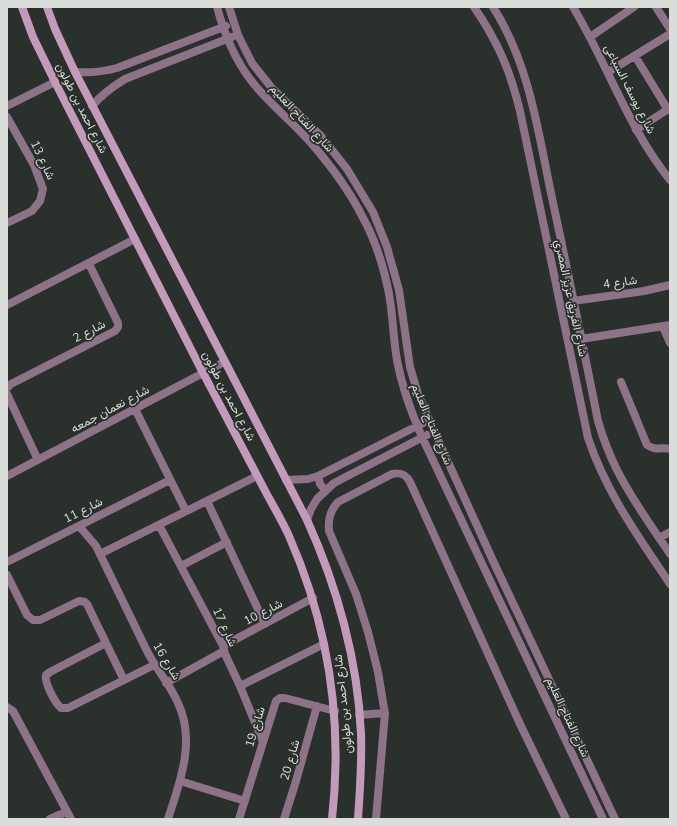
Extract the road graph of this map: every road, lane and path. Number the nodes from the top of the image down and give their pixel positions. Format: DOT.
graph roads {
  1 [pos="22,7"];
  2 [pos="47,7"];
  3 [pos="217,7"];
  4 [pos="229,7"];
  5 [pos="474,7"];
  6 [pos="493,7"];
  7 [pos="573,7"];
  8 [pos="634,7"];
  9 [pos="656,7"];
  10 [pos="233,23"];
  11 [pos="222,27"];
  12 [pos="670,29"];
  13 [pos="670,34"];
  14 [pos="238,35"];
  15 [pos="590,37"];
  16 [pos="227,39"];
  17 [pos="635,56"];
  18 [pos="75,72"];
  19 [pos="608,72"];
  20 [pos="55,82"];
  21 [pos="7,106"];
  22 [pos="92,106"];
  23 [pos="669,109"];
  24 [pos="7,117"];
  25 [pos="636,130"];
  26 [pos="548,180"];
  27 [pos="670,180"];
  28 [pos="535,183"];
  29 [pos="554,205"];
  30 [pos="540,208"];
  31 [pos="373,212"];
  32 [pos="363,217"];
  33 [pos="7,223"];
  34 [pos="135,239"];
  35 [pos="89,264"];
  36 [pos="670,285"];
  37 [pos="573,301"];
  38 [pos="7,305"];
  39 [pos="666,326"];
  40 [pos="581,339"];
  41 [pos="670,343"];
  42 [pos="224,362"];
  43 [pos="203,373"];
  44 [pos="621,382"];
  45 [pos="7,388"];
  46 [pos="7,394"];
  47 [pos="135,409"];
  48 [pos="429,420"];
  49 [pos="418,426"];
  50 [pos="434,431"];
  51 [pos="422,437"];
  52 [pos="387,441"];
  53 [pos="398,450"];
  54 [pos="670,450"];
  55 [pos="38,460"];
  56 [pos="7,476"];
  57 [pos="257,476"];
  58 [pos="318,476"];
  59 [pos="170,480"];
  60 [pos="286,480"];
  61 [pos="325,490"];
  62 [pos="207,500"];
  63 [pos="186,511"];
  64 [pos="307,520"];
  65 [pos="159,524"];
  66 [pos="79,526"];
  67 [pos="670,532"];
  68 [pos="659,538"];
  69 [pos="227,542"];
  70 [pos="100,554"];
  71 [pos="670,554"];
  72 [pos="7,562"];
  73 [pos="181,566"];
  74 [pos="7,575"];
  75 [pos="670,584"];
  76 [pos="313,598"];
  77 [pos="265,624"];
  78 [pos="106,643"];
  79 [pos="324,644"];
  80 [pos="224,649"];
  81 [pos="154,665"];
  82 [pos="124,680"];
  83 [pos="166,683"];
  84 [pos="240,686"];
  85 [pos="318,706"];
  86 [pos="7,707"];
  87 [pos="335,711"];
  88 [pos="385,713"];
  89 [pos="359,715"];
  90 [pos="263,742"];
  91 [pos="180,781"];
  92 [pos="245,801"];
  93 [pos="68,815"];
  94 [pos="50,819"];
  95 [pos="168,819"];
  96 [pos="240,819"];
  97 [pos="284,819"];
  98 [pos="332,819"];
  99 [pos="358,819"];
  100 [pos="376,819"];
  101 [pos="566,819"];
  102 [pos="603,819"];
  103 [pos="615,819"];
  1 -- 20 [label="street, شارع احمد بن طولون"];
  2 -- 18 [label="street, شارع احمد بن طولون"];
  3 -- 11 [label="street, شارع الفتاح العليم"];
  4 -- 10 [label="street, شارع الفتاح العليم"];
  5 -- 28 [label="street, شارع الفريق عزيز المصري"];
  6 -- 26 [label="street, شارع الفريق عزيز المصري"];
  7 -- 15 [label="street, شارع يوسف السباعى"];
  8 -- 15 [label="street"];
  9 -- 12 [label="street"];
  10 -- 11 [label="street"];
  10 -- 14 [label="street, شارع الفتاح العليم"];
  11 -- 16 [label="street, شارع الفتاح العليم"];
  11 -- 18 [label="street"];
  13 -- 17 [label="street"];
  14 -- 16 [label="street"];
  14 -- 31 [label="street, شارع الفتاح العليم"];
  15 -- 19 [label="street, شارع يوسف السباعى"];
  16 -- 22 [label="street"];
  16 -- 32 [label="street, شارع الفتاح العليم"];
  17 -- 19 [label="street"];
  17 -- 23 [label="street"];
  18 -- 22 [label="street, شارع احمد بن طولون"];
  19 -- 25 [label="street, شارع يوسف السباعى"];
  20 -- 21 [label="street"];
  20 -- 34 [label="street, شارع احمد بن طولون"];
  22 -- 42 [label="street, شارع احمد بن طولون"];
  23 -- 25 [label="street"];
  24 -- 33 [label="street, شارع 13"];
  25 -- 27 [label="street, شارع يوسف السباعى"];
  26 -- 28 [label="street"];
  26 -- 29 [label="street, شارع الفريق عزيز المصري"];
  28 -- 30 [label="street, شارع الفريق عزيز المصري"];
  29 -- 30 [label="street"];
  29 -- 37 [label="street, شارع الفريق عزيز المصري"];
  30 -- 75 [label="street, شارع الفريق عزيز المصري"];
  31 -- 32 [label="street"];
  31 -- 48 [label="street, شارع الفتاح العليم"];
  32 -- 49 [label="street, شارع الفتاح العليم"];
  34 -- 35 [label="street"];
  34 -- 43 [label="street, شارع احمد بن طولون"];
  35 -- 38 [label="street"];
  35 -- 45 [label="street, شارع 2"];
  36 -- 37 [label="street, شارع 4"];
  37 -- 40 [label="street, شارع الفريق عزيز المصري"];
  39 -- 40 [label="street"];
  39 -- 41 [label="street"];
  40 -- 68 [label="street, شارع الفريق عزيز المصري"];
  42 -- 43 [label="street, شارع نعمان جمعه"];
  42 -- 60 [label="street, شارع احمد بن طولون"];
  43 -- 47 [label="street, شارع نعمان جمعه"];
  43 -- 57 [label="street, شارع احمد بن طولون"];
  44 -- 54 [label="street"];
  46 -- 55 [label="street"];
  47 -- 55 [label="street, شارع نعمان جمعه"];
  47 -- 59 [label="street"];
  48 -- 49 [label="street"];
  48 -- 50 [label="street, شارع الفتاح العليم"];
  49 -- 51 [label="street, شارع الفتاح العليم"];
  49 -- 52 [label="street"];
  50 -- 51 [label="street"];
  50 -- 103 [label="street, شارع الفتاح العليم"];
  51 -- 53 [label="street"];
  51 -- 102 [label="street, شارع الفتاح العليم"];
  52 -- 53 [label="street"];
  52 -- 58 [label="street"];
  53 -- 61 [label="street"];
  55 -- 56 [label="street, شارع نعمان جمعه"];
  57 -- 62 [label="street"];
  57 -- 76 [label="street, شارع احمد بن طولون"];
  58 -- 60 [label="street"];
  58 -- 61 [label="street"];
  59 -- 63 [label="street"];
  59 -- 66 [label="street, شارع 11"];
  60 -- 64 [label="street, شارع احمد بن طولون"];
  61 -- 64 [label="street"];
  62 -- 63 [label="street"];
  62 -- 69 [label="street"];
  63 -- 65 [label="street"];
  64 -- 89 [label="street, شارع احمد بن طولون"];
  65 -- 70 [label="street"];
  65 -- 73 [label="street, شارع 17"];
  66 -- 70 [label="street, شارع 16"];
  66 -- 72 [label="street, شارع 11"];
  67 -- 68 [label="street"];
  68 -- 71 [label="street, شارع الفريق عزيز المصري"];
  69 -- 73 [label="street"];
  69 -- 77 [label="street"];
  70 -- 81 [label="street, شارع 16"];
  73 -- 80 [label="street, شارع 17"];
  74 -- 78 [label="street"];
  76 -- 77 [label="street, شارع 10"];
  76 -- 79 [label="street, شارع احمد بن طولون"];
  77 -- 80 [label="street, شارع 10"];
  78 -- 82 [label="street"];
  78 -- 82 [label="street"];
  79 -- 84 [label="street"];
  79 -- 87 [label="street, شارع احمد بن طولون"];
  80 -- 83 [label="street, شارع 10"];
  80 -- 84 [label="street, شارع 17"];
  81 -- 82 [label="street"];
  81 -- 83 [label="street, شارع 16"];
  83 -- 91 [label="street, شارع 16"];
  84 -- 90 [label="street, شارع 17"];
  85 -- 87 [label="street, شارع 19"];
  85 -- 90 [label="street, شارع 19"];
  85 -- 97 [label="street, شارع 20"];
  86 -- 93 [label="street"];
  87 -- 98 [label="street, شارع احمد بن طولون"];
  88 -- 89 [label="street"];
  88 -- 100 [label="street"];
  88 -- 101 [label="street"];
  89 -- 99 [label="street, شارع احمد بن طولون"];
  90 -- 92 [label="street, شارع 19"];
  91 -- 92 [label="street"];
  91 -- 95 [label="street, شارع 16"];
  92 -- 96 [label="street, شارع 19"];
  93 -- 94 [label="street"];
}
